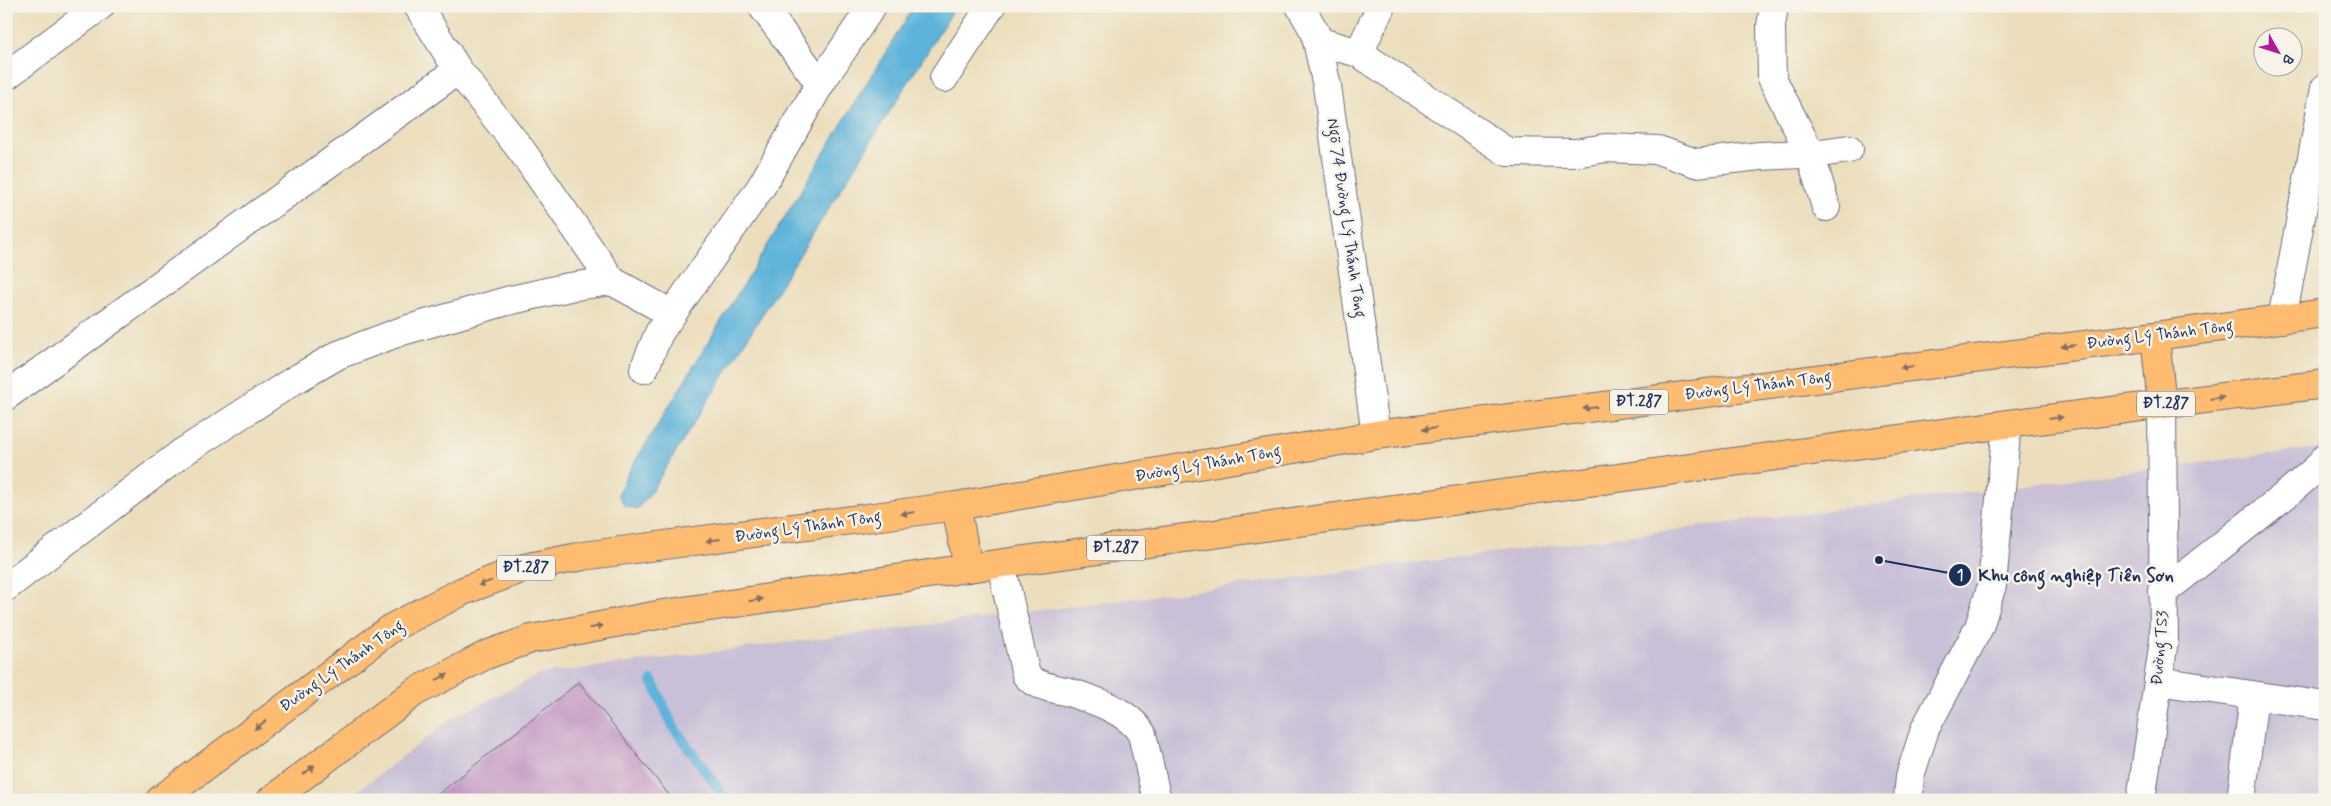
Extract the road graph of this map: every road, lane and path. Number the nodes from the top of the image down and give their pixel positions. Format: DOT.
graph roads {
  1 [pos="100,6"];
  2 [pos="418,6"];
  3 [pos="762,6"];
  4 [pos="872,6"];
  5 [pos="992,6"];
  6 [pos="1300,6"];
  7 [pos="1381,6"];
  8 [pos="1774,6"];
  9 [pos="1317,41"];
  10 [pos="1359,53"];
  11 [pos="458,70"];
  12 [pos="6,76"];
  13 [pos="944,78"];
  14 [pos="820,84"];
  15 [pos="2325,88"];
  16 [pos="1849,148"];
  17 [pos="1810,153"];
  18 [pos="1826,207"];
  19 [pos="612,281"];
  20 [pos="2325,313"];
  21 [pos="672,314"];
  22 [pos="2282,319"];
  23 [pos="2155,336"];
  24 [pos="644,369"];
  25 [pos="2325,384"];
  26 [pos="6,396"];
  27 [pos="2162,405"];
  28 [pos="2007,424"];
  29 [pos="1376,435"];
  30 [pos="2325,458"];
  31 [pos="956,506"];
  32 [pos="1001,564"];
  33 [pos="968,568"];
  34 [pos="6,587"];
  35 [pos="2163,592"];
  36 [pos="2158,681"];
  37 [pos="2254,696"];
  38 [pos="2325,706"];
  39 [pos="160,800"];
  40 [pos="270,800"];
  41 [pos="1157,800"];
  42 [pos="1908,800"];
  43 [pos="2141,800"];
  44 [pos="2241,800"];
  1 -- 12 [label="street"];
  2 -- 11 [label="street"];
  3 -- 14 [label="street"];
  4 -- 14 [label="street"];
  5 -- 13 [label="street"];
  6 -- 9 [label="street, Ngõ 74 Đường Lý Thánh Tông"];
  7 -- 10 [label="street"];
  8 -- 17 [label="street"];
  9 -- 10 [label="street"];
  9 -- 29 [label="street, Ngõ 74 Đường Lý Thánh Tông"];
  10 -- 17 [label="street"];
  11 -- 19 [label="street"];
  11 -- 26 [label="street"];
  14 -- 21 [label="street"];
  15 -- 22 [label="street"];
  16 -- 17 [label="street"];
  17 -- 18 [label="street"];
  19 -- 21 [label="street"];
  19 -- 34 [label="street"];
  20 -- 22 [label="main road, Đường Lý Thánh Tông / ĐT.287"];
  21 -- 24 [label="street"];
  22 -- 23 [label="main road, Đường Lý Thánh Tông / ĐT.287"];
  23 -- 27 [label="main road"];
  23 -- 29 [label="main road, Đường Lý Thánh Tông / ĐT.287, one-way"];
  27 -- 25 [label="main road, ĐT.287, one-way"];
  28 -- 27 [label="main road, ĐT.287, one-way"];
  27 -- 35 [label="street, Đường TS3"];
  28 -- 32 [label="main road, ĐT.287"];
  28 -- 42 [label="street"];
  29 -- 31 [label="main road, Đường Lý Thánh Tông / ĐT.287"];
  30 -- 35 [label="street"];
  31 -- 33 [label="main road"];
  31 -- 39 [label="main road, Đường Lý Thánh Tông / ĐT.287, one-way"];
  32 -- 33 [label="main road, ĐT.287"];
  32 -- 41 [label="street"];
  40 -- 33 [label="main road, ĐT.287, one-way"];
  35 -- 36 [label="street, Đường TS3"];
  36 -- 37 [label="street"];
  36 -- 43 [label="street, Đường TS3"];
  37 -- 38 [label="street"];
  37 -- 44 [label="street"];
}
